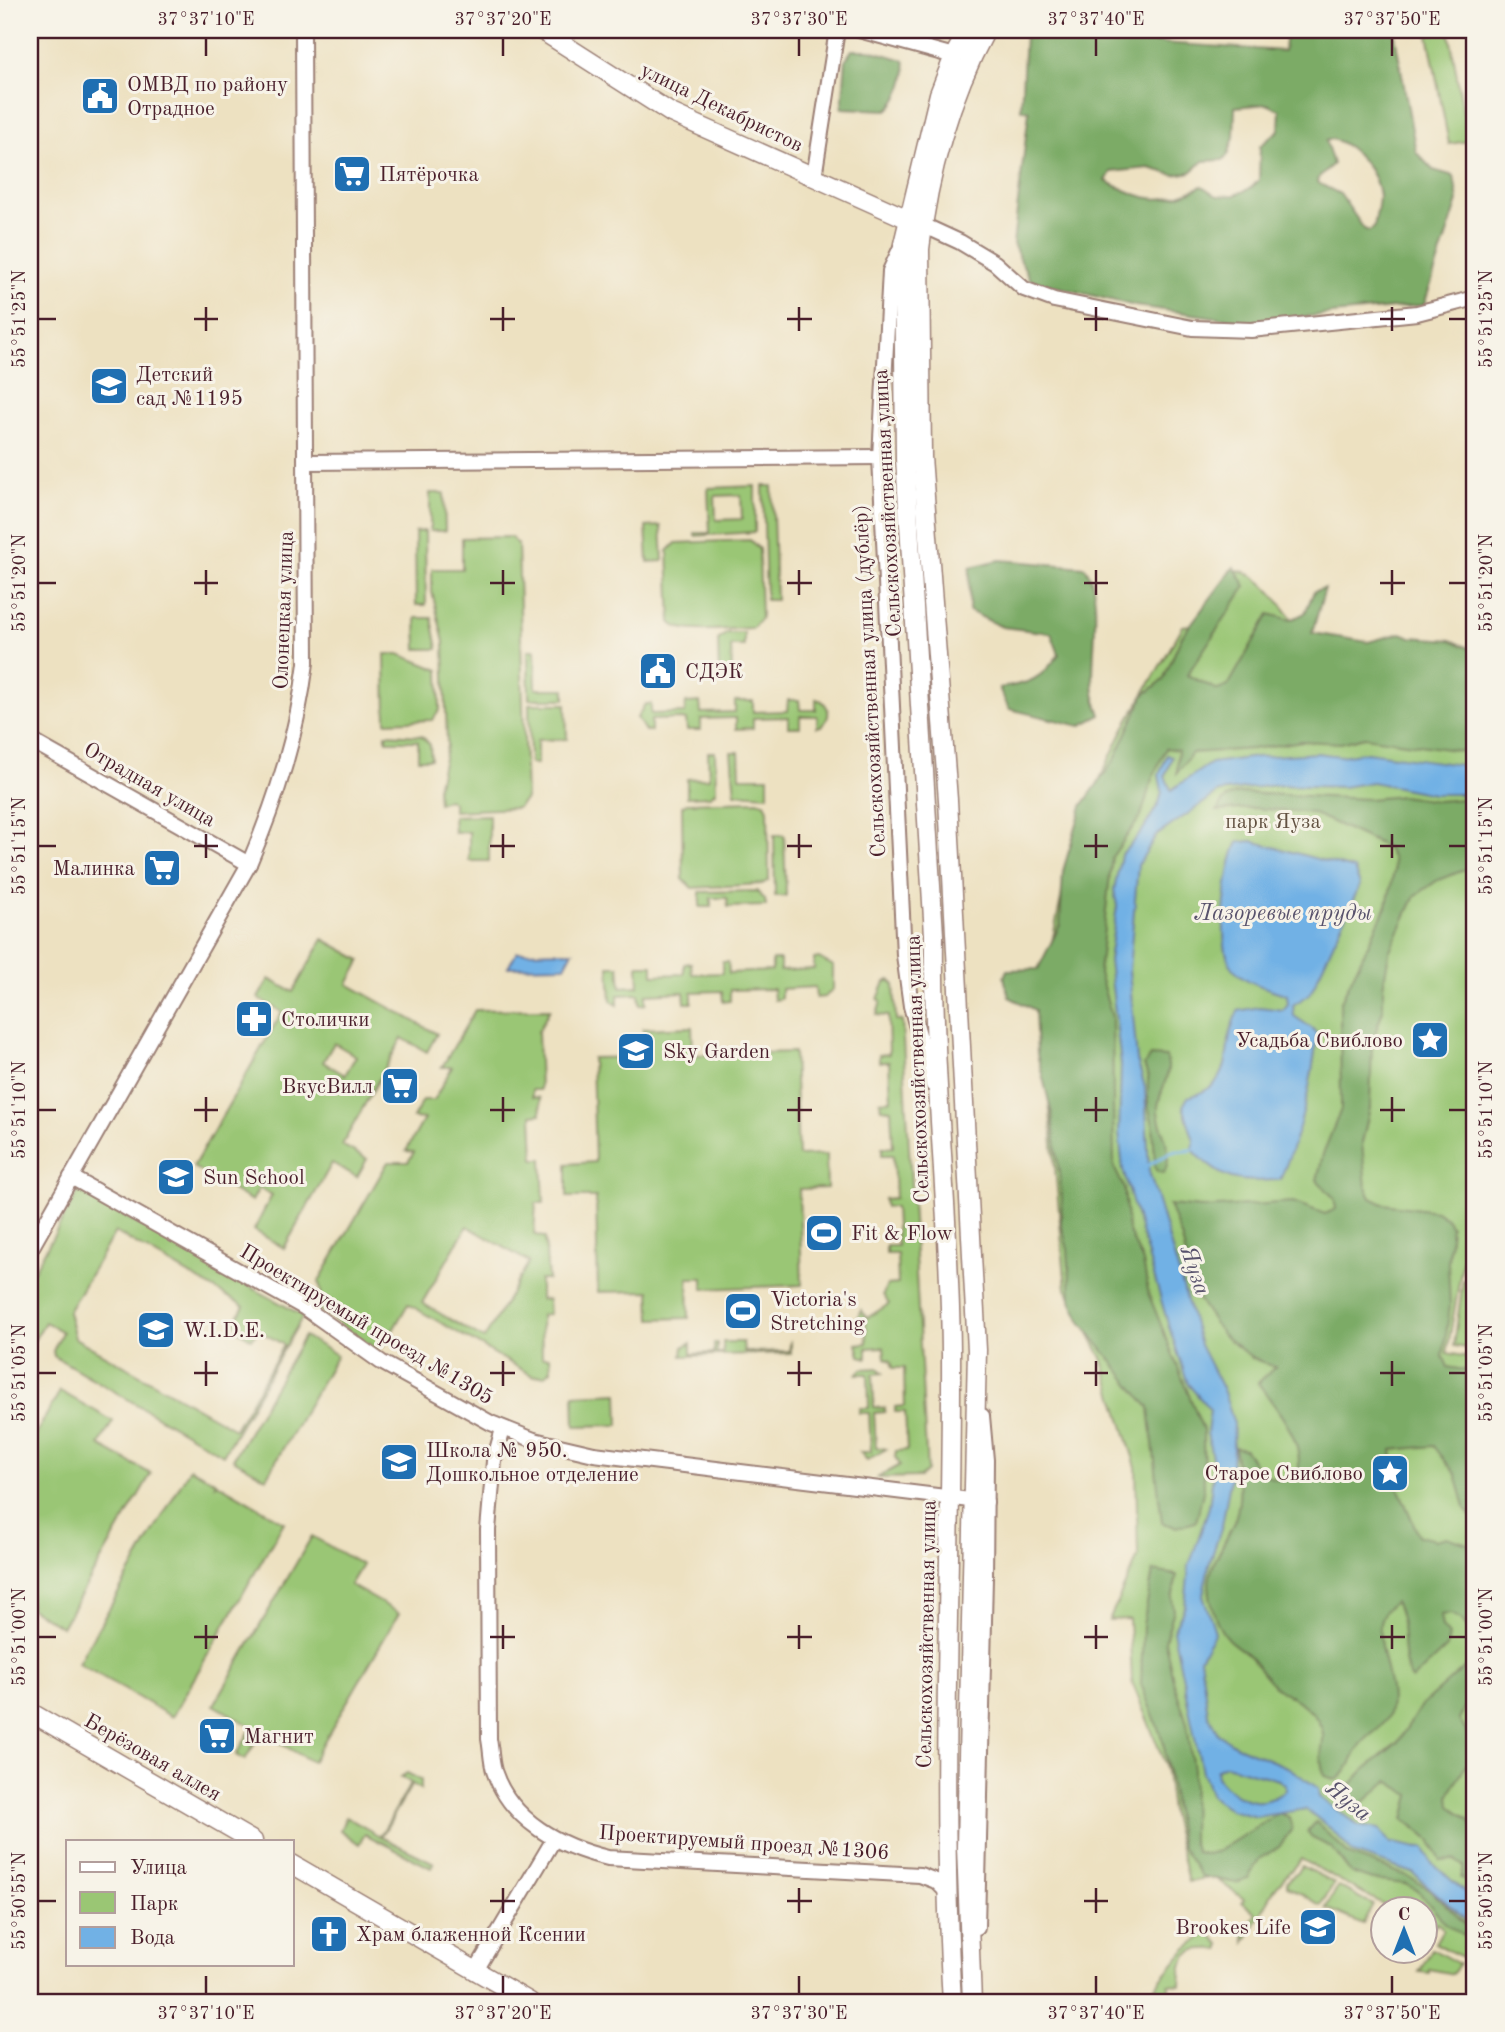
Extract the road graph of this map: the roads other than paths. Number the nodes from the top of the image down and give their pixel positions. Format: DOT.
graph roads {
  1 [pos="303,30"];
  2 [pos="541,30"];
  3 [pos="837,30"];
  4 [pos="859,30"];
  5 [pos="968,30"];
  6 [pos="986,30"];
  7 [pos="954,55"];
  8 [pos="814,177"];
  9 [pos="915,222"];
  10 [pos="903,244"];
  11 [pos="1475,298"];
  12 [pos="880,457"];
  13 [pos="307,462"];
  14 [pos="30,740"];
  15 [pos="249,864"];
  16 [pos="942,1115"];
  17 [pos="71,1177"];
  18 [pos="30,1250"];
  19 [pos="503,1429"];
  20 [pos="950,1498"];
  21 [pos="979,1501"];
  22 [pos="30,1712"];
  23 [pos="554,1839"];
  24 [pos="251,1840"];
  25 [pos="294,1865"];
  26 [pos="946,1891"];
  27 [pos="475,1972"];
  28 [pos="530,2002"];
  29 [pos="952,2002"];
  30 [pos="973,2002"];
  1 -- 13 [label="street, Олонецкая улица"];
  2 -- 8 [label="main road, улица Декабристов"];
  3 -- 8 [label="street"];
  4 -- 7 [label="street"];
  5 -- 7 [label="main road"];
  6 -- 9 [label="main road"];
  7 -- 9 [label="main road"];
  8 -- 9 [label="main road, улица Декабристов"];
  9 -- 10 [label="main road, Сельскохозяйственная улица"];
  9 -- 11 [label="street"];
  9 -- 21 [label="main road, Сельскохозяйственная улица"];
  10 -- 12 [label="street, Сельскохозяйственная улица (дублёр)"];
  10 -- 16 [label="main road, Сельскохозяйственная улица"];
  12 -- 13 [label="street"];
  12 -- 16 [label="street, Сельскохозяйственная улица (дублёр)"];
  13 -- 15 [label="street, Олонецкая улица"];
  14 -- 15 [label="street, Отрадная улица"];
  15 -- 17 [label="street, Олонецкая улица"];
  16 -- 20 [label="main road, Сельскохозяйственная улица"];
  17 -- 18 [label="street, Олонецкая улица"];
  17 -- 19 [label="street, Проектируемый проезд №1305"];
  19 -- 20 [label="street, Проектируемый проезд №1305"];
  19 -- 23 [label="street, Проектируемый проезд №1306"];
  20 -- 21 [label="street, Проектируемый проезд №1305"];
  20 -- 26 [label="main road, Сельскохозяйственная улица"];
  21 -- 30 [label="main road, Сельскохозяйственная улица"];
  22 -- 24 [label="main road, Берёзовая аллея"];
  23 -- 26 [label="street, Проектируемый проезд №1306"];
  23 -- 27 [label="street"];
  25 -- 27 [label="main road"];
  26 -- 29 [label="main road, Сельскохозяйственная улица"];
  27 -- 28 [label="main road"];
}
